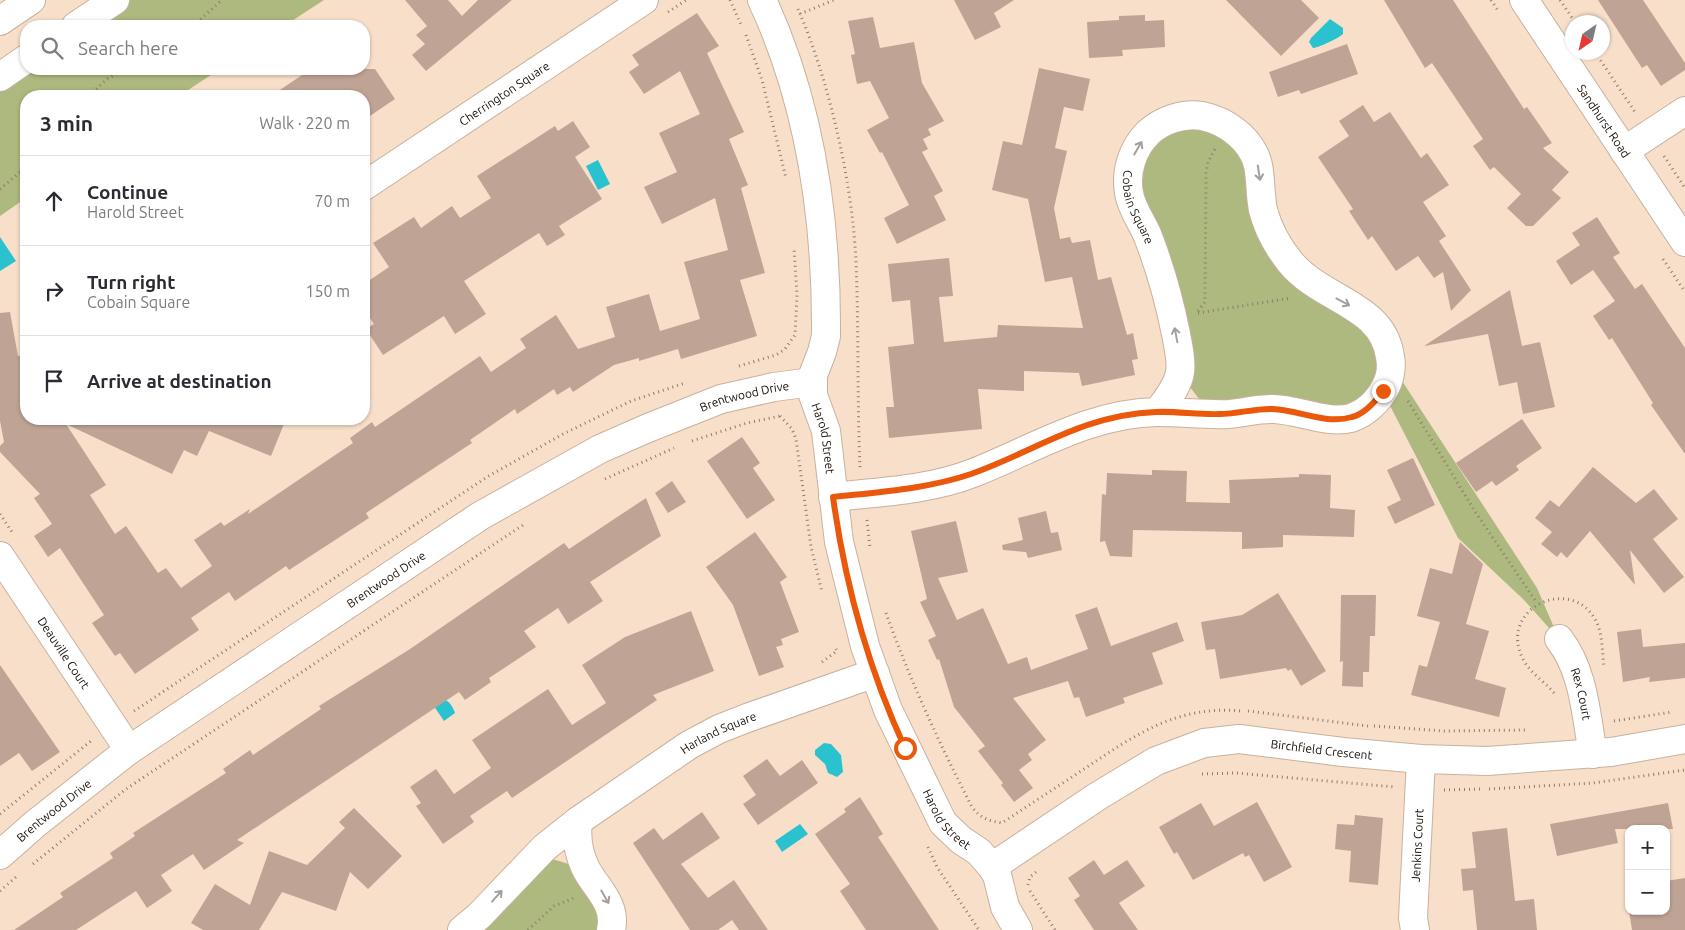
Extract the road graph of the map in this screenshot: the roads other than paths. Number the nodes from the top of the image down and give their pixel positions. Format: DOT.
graph roads {
  1 [pos="32,0"];
  2 [pos="115,0"];
  3 [pos="644,0"];
  4 [pos="1524,0"];
  5 [pos="764,1"];
  6 [pos="85,20"];
  7 [pos="0,21"];
  8 [pos="20,63"];
  9 [pos="0,77"];
  10 [pos="1685,111"];
  11 [pos="1624,152"];
  12 [pos="370,182"];
  13 [pos="1685,242"];
  14 [pos="1181,370"];
  15 [pos="812,382"];
  16 [pos="1158,412"];
  17 [pos="1218,414"];
  18 [pos="833,497"];
  19 [pos="0,556"];
  20 [pos="1559,639"];
  21 [pos="875,672"];
  22 [pos="1685,739"];
  23 [pos="130,750"];
  24 [pos="1593,754"];
  25 [pos="1421,759"];
  26 [pos="578,821"];
  27 [pos="0,855"];
  28 [pos="534,857"];
  29 [pos="992,867"];
  30 [pos="585,885"];
  31 [pos="462,930"];
  32 [pos="611,930"];
  33 [pos="1018,930"];
  34 [pos="1415,930"];
  1 -- 7 [label="street"];
  2 -- 6 [label="street"];
  3 -- 12 [label="street, Cherrington Square"];
  4 -- 11 [label="street, Sandhurst Road"];
  5 -- 15 [label="street, Harold Street"];
  8 -- 9 [label="street"];
  10 -- 11 [label="street"];
  11 -- 13 [label="street, Sandhurst Road"];
  14 -- 16 [label="street"];
  14 -- 17 [label="street, Cobain Square"];
  14 -- 17 [label="street, Cobain Square, one-way"];
  15 -- 18 [label="street, Harold Street"];
  15 -- 23 [label="street, Brentwood Drive"];
  16 -- 17 [label="street"];
  16 -- 18 [label="street"];
  18 -- 21 [label="street, Harold Street"];
  19 -- 23 [label="street, Deauville Court"];
  20 -- 24 [label="street, Rex Court"];
  21 -- 26 [label="street, Harland Square"];
  21 -- 29 [label="street, Harold Street"];
  22 -- 24 [label="street, Birchfield Crescent"];
  23 -- 27 [label="street, Brentwood Drive"];
  24 -- 25 [label="street, Birchfield Crescent"];
  25 -- 29 [label="street, Birchfield Crescent"];
  25 -- 34 [label="street, Jenkins Court"];
  26 -- 28 [label="street, Harland Square"];
  26 -- 30 [label="street"];
  28 -- 30 [label="street"];
  31 -- 28 [label="street, Harland Square, one-way"];
  29 -- 33 [label="street, Harold Street"];
  30 -- 32 [label="street, one-way"];
}
